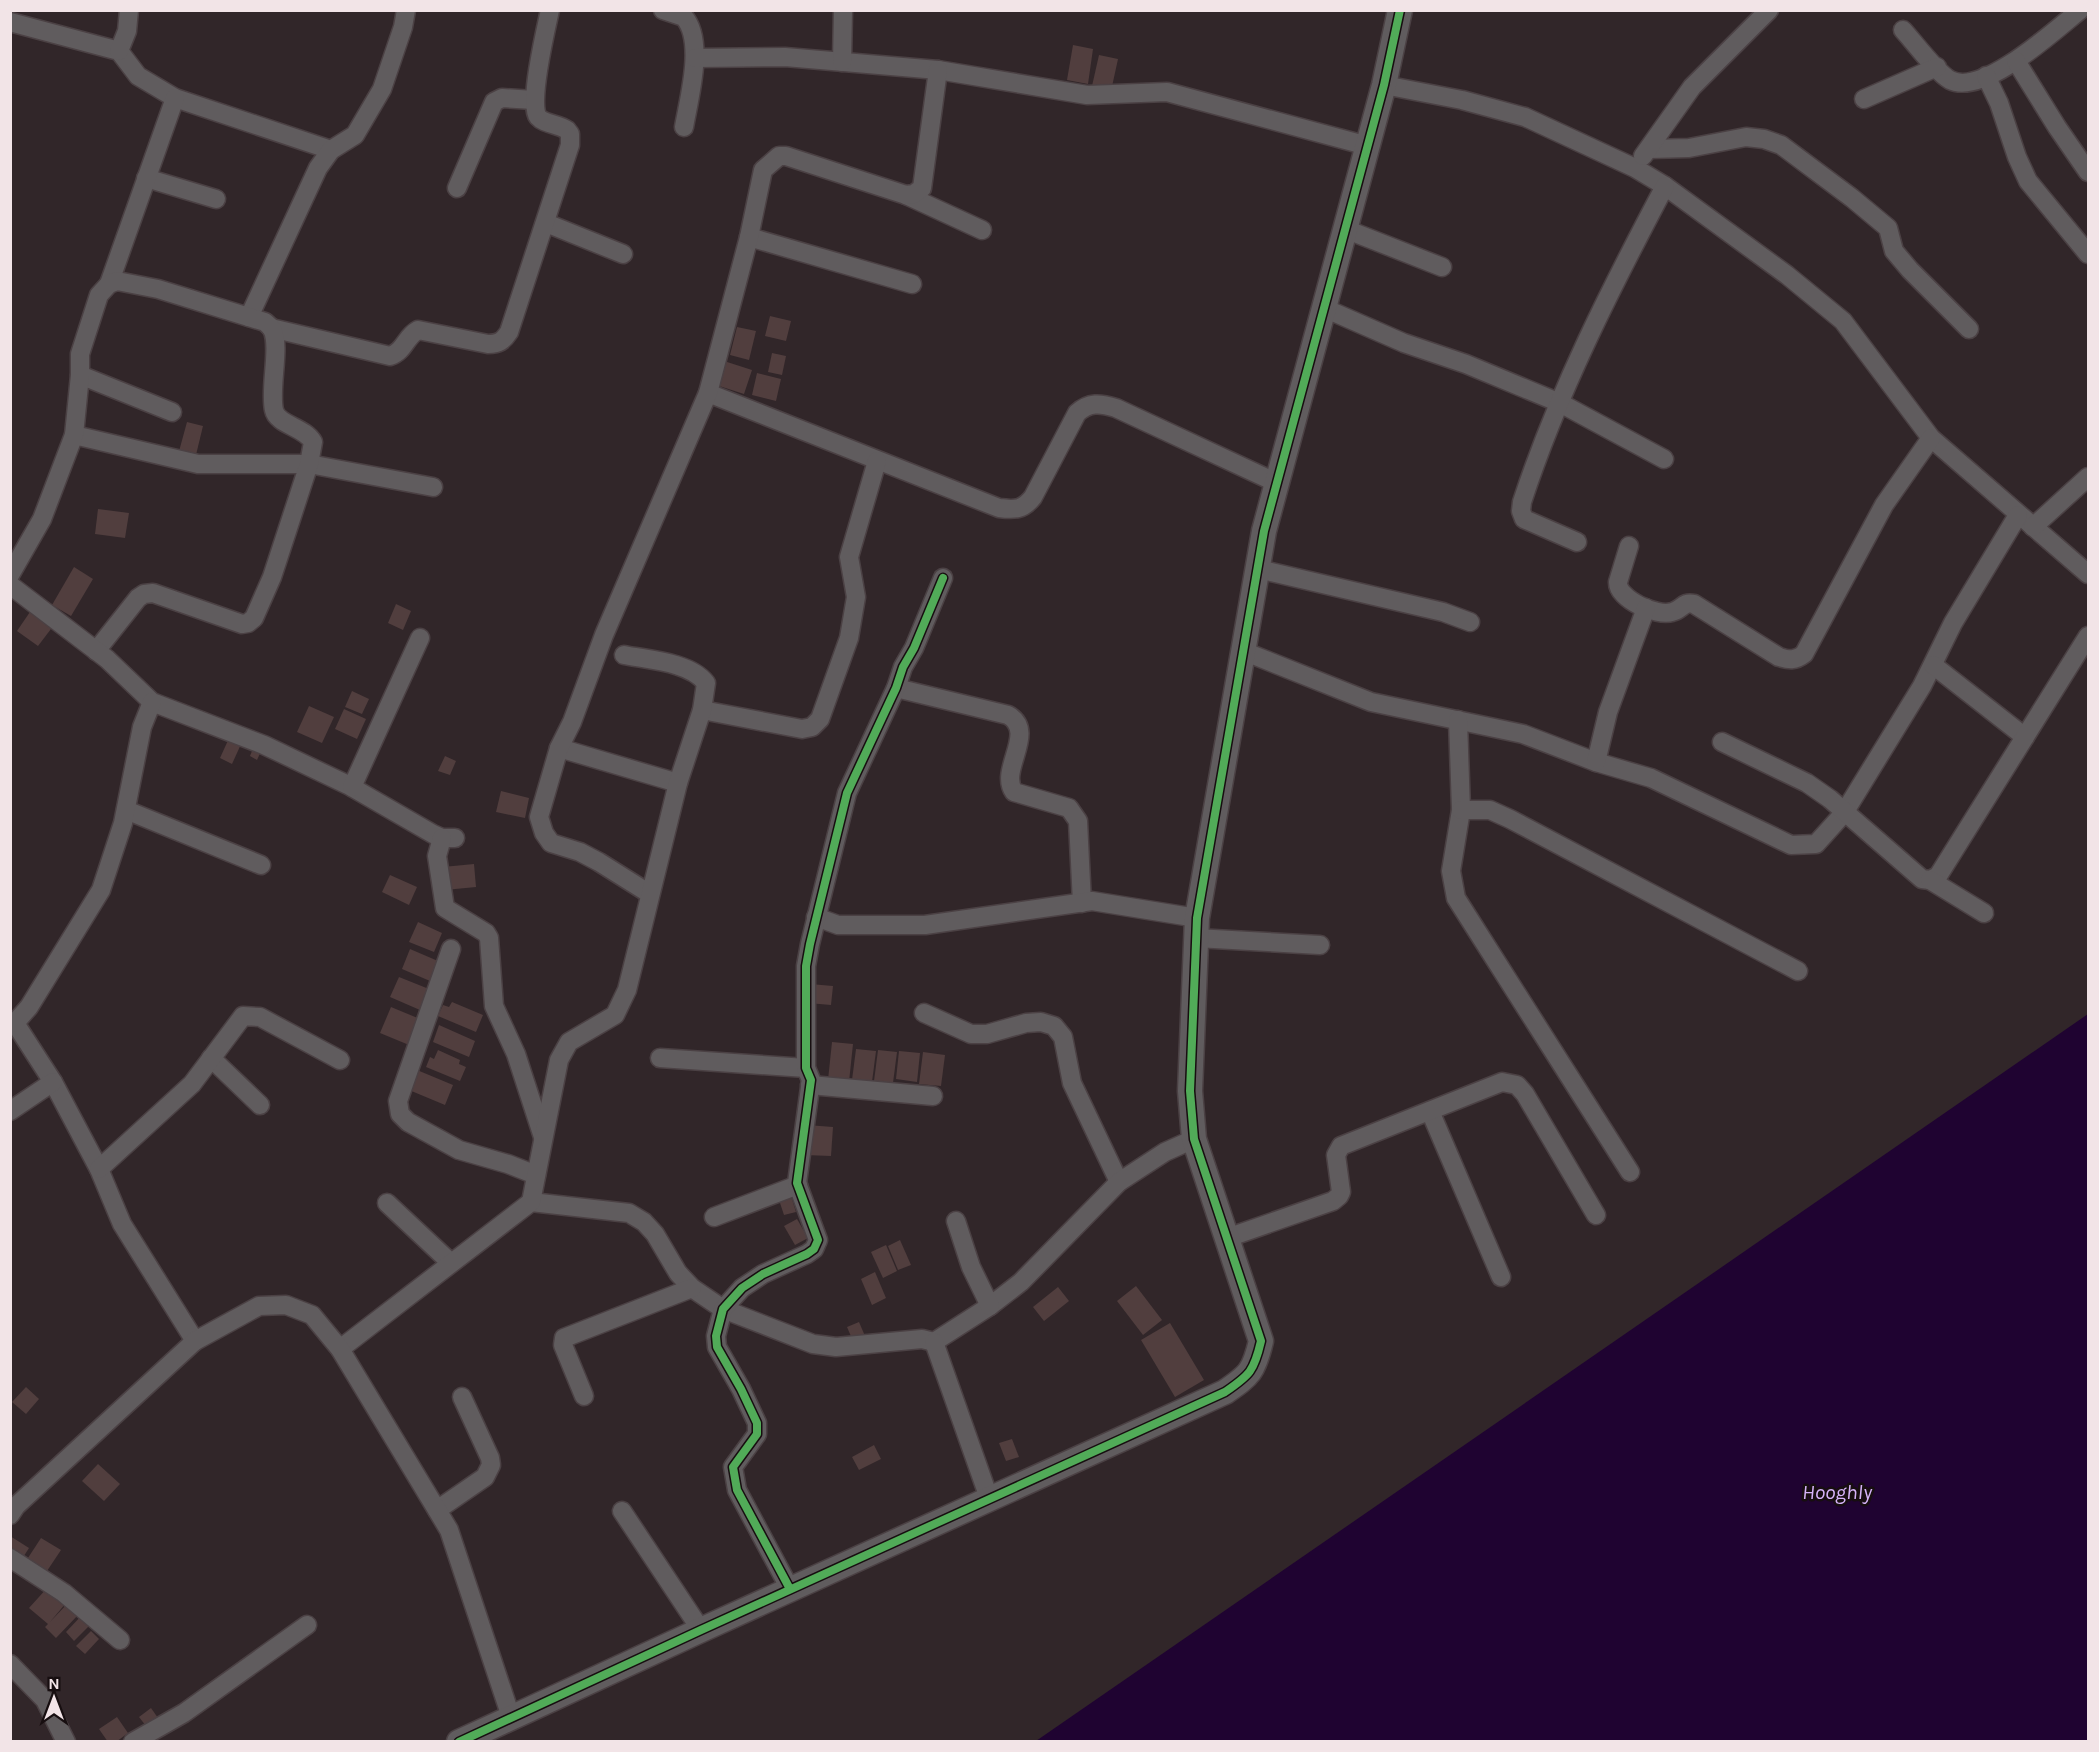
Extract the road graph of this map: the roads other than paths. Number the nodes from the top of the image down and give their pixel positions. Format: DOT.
graph roads {
  1 [pos="129,10"];
  2 [pos="406,10"];
  3 [pos="550,10"];
  4 [pos="663,10"];
  5 [pos="843,10"];
  6 [pos="1400,10"];
  7 [pos="1769,10"];
  8 [pos="2080,10"];
  9 [pos="10,22"];
  10 [pos="1903,30"];
  11 [pos="118,51"];
  12 [pos="695,58"];
  13 [pos="2016,61"];
  14 [pos="842,62"];
  15 [pos="1937,68"];
  16 [pos="938,70"];
  17 [pos="1986,76"];
  18 [pos="1384,85"];
  19 [pos="175,98"];
  20 [pos="1863,99"];
  21 [pos="534,100"];
  22 [pos="684,127"];
  23 [pos="1368,146"];
  24 [pos="1649,148"];
  25 [pos="331,150"];
  26 [pos="1635,168"];
  27 [pos="2088,172"];
  28 [pos="146,178"];
  29 [pos="1665,186"];
  30 [pos="457,188"];
  31 [pos="906,195"];
  32 [pos="216,199"];
  33 [pos="546,223"];
  34 [pos="1346,229"];
  35 [pos="982,231"];
  36 [pos="749,237"];
  37 [pos="623,254"];
  38 [pos="2088,254"];
  39 [pos="1442,267"];
  40 [pos="109,284"];
  41 [pos="912,285"];
  42 [pos="1324,308"];
  43 [pos="249,317"];
  44 [pos="271,328"];
  45 [pos="1969,329"];
  46 [pos="80,375"];
  47 [pos="708,393"];
  48 [pos="1560,403"];
  49 [pos="172,412"];
  50 [pos="74,435"];
  51 [pos="1930,438"];
  52 [pos="1664,459"];
  53 [pos="877,461"];
  54 [pos="309,464"];
  55 [pos="2088,477"];
  56 [pos="1277,483"];
  57 [pos="433,487"];
  58 [pos="2018,515"];
  59 [pos="2033,527"];
  60 [pos="1577,542"];
  61 [pos="1629,546"];
  62 [pos="1258,569"];
  63 [pos="10,574"];
  64 [pos="2088,574"];
  65 [pos="943,578"];
  66 [pos="10,585"];
  67 [pos="1646,608"];
  68 [pos="1470,622"];
  69 [pos="2088,636"];
  70 [pos="420,638"];
  71 [pos="96,651"];
  72 [pos="1243,651"];
  73 [pos="624,656"];
  74 [pos="1933,665"];
  75 [pos="896,688"];
  76 [pos="152,702"];
  77 [pos="702,710"];
  78 [pos="1458,720"];
  79 [pos="2025,737"];
  80 [pos="1722,742"];
  81 [pos="559,748"];
  82 [pos="1596,762"];
  83 [pos="678,783"];
  84 [pos="352,787"];
  85 [pos="126,810"];
  86 [pos="1461,810"];
  87 [pos="1844,813"];
  88 [pos="261,865"];
  89 [pos="1930,880"];
  90 [pos="650,894"];
  91 [pos="1082,903"];
  92 [pos="1984,913"];
  93 [pos="816,917"];
  94 [pos="1196,928"];
  95 [pos="1320,945"];
  96 [pos="451,949"];
  97 [pos="1798,971"];
  98 [pos="924,1013"];
  99 [pos="13,1023"];
  100 [pos="211,1058"];
  101 [pos="660,1058"];
  102 [pos="340,1060"];
  103 [pos="808,1076"];
  104 [pos="53,1082"];
  105 [pos="933,1096"];
  106 [pos="260,1105"];
  107 [pos="10,1111"];
  108 [pos="1430,1111"];
  109 [pos="544,1138"];
  110 [pos="1194,1139"];
  111 [pos="99,1170"];
  112 [pos="1630,1172"];
  113 [pos="536,1175"];
  114 [pos="1119,1182"];
  115 [pos="798,1185"];
  116 [pos="531,1202"];
  117 [pos="387,1203"];
  118 [pos="1596,1215"];
  119 [pos="714,1217"];
  120 [pos="956,1221"];
  121 [pos="1227,1238"];
  122 [pos="451,1263"];
  123 [pos="1501,1277"];
  124 [pos="692,1288"];
  125 [pos="990,1306"];
  126 [pos="723,1309"];
  127 [pos="195,1341"];
  128 [pos="934,1342"];
  129 [pos="340,1349"];
  130 [pos="584,1396"];
  131 [pos="462,1397"];
  132 [pos="989,1498"];
  133 [pos="12,1508"];
  134 [pos="437,1510"];
  135 [pos="622,1511"];
  136 [pos="10,1558"];
  137 [pos="790,1589"];
  138 [pos="307,1625"];
  139 [pos="701,1629"];
  140 [pos="120,1640"];
  141 [pos="10,1664"];
  142 [pos="512,1717"];
  143 [pos="66,1742"];
  144 [pos="133,1742"];
  145 [pos="459,1742"];
  1 -- 11 [label="street"];
  2 -- 25 [label="street"];
  3 -- 21 [label="street"];
  4 -- 12 [label="street"];
  5 -- 14 [label="street"];
  6 -- 18 [label="street"];
  7 -- 24 [label="street"];
  8 -- 13 [label="street"];
  9 -- 11 [label="street"];
  10 -- 15 [label="street"];
  11 -- 19 [label="street"];
  12 -- 14 [label="street"];
  12 -- 22 [label="street"];
  13 -- 17 [label="street"];
  13 -- 27 [label="street"];
  14 -- 16 [label="street"];
  15 -- 17 [label="street"];
  15 -- 20 [label="street"];
  16 -- 23 [label="street"];
  16 -- 31 [label="street"];
  17 -- 38 [label="street"];
  18 -- 23 [label="street"];
  18 -- 26 [label="street"];
  19 -- 25 [label="street"];
  19 -- 28 [label="street"];
  21 -- 30 [label="street"];
  21 -- 33 [label="street"];
  23 -- 34 [label="street"];
  24 -- 26 [label="street"];
  24 -- 45 [label="street"];
  25 -- 43 [label="street"];
  26 -- 29 [label="street"];
  28 -- 32 [label="street"];
  28 -- 40 [label="street"];
  29 -- 48 [label="street"];
  29 -- 51 [label="street"];
  31 -- 35 [label="street"];
  31 -- 36 [label="street"];
  33 -- 37 [label="street"];
  33 -- 44 [label="street"];
  34 -- 39 [label="street"];
  34 -- 42 [label="street"];
  36 -- 41 [label="street"];
  36 -- 47 [label="street"];
  40 -- 43 [label="street"];
  40 -- 46 [label="street"];
  42 -- 48 [label="street"];
  42 -- 56 [label="street"];
  43 -- 44 [label="street"];
  44 -- 54 [label="street"];
  46 -- 49 [label="street"];
  46 -- 50 [label="street"];
  47 -- 53 [label="street"];
  47 -- 81 [label="street"];
  48 -- 52 [label="street"];
  48 -- 60 [label="street"];
  50 -- 54 [label="street"];
  50 -- 63 [label="street"];
  51 -- 58 [label="street"];
  51 -- 67 [label="street"];
  53 -- 56 [label="street"];
  53 -- 77 [label="street"];
  54 -- 57 [label="street"];
  54 -- 71 [label="street"];
  55 -- 59 [label="street"];
  56 -- 62 [label="street"];
  58 -- 59 [label="street"];
  58 -- 74 [label="street"];
  59 -- 64 [label="street"];
  61 -- 67 [label="street"];
  62 -- 68 [label="street"];
  62 -- 72 [label="street"];
  65 -- 75 [label="street"];
  66 -- 71 [label="street"];
  67 -- 82 [label="street"];
  69 -- 79 [label="street"];
  70 -- 84 [label="street"];
  71 -- 76 [label="street"];
  72 -- 78 [label="street"];
  72 -- 94 [label="street"];
  73 -- 77 [label="street"];
  74 -- 79 [label="street"];
  74 -- 87 [label="street"];
  75 -- 91 [label="street"];
  75 -- 93 [label="street"];
  76 -- 84 [label="street"];
  76 -- 85 [label="street"];
  77 -- 83 [label="street"];
  78 -- 82 [label="street"];
  78 -- 86 [label="street"];
  79 -- 89 [label="street"];
  80 -- 87 [label="street"];
  81 -- 83 [label="street"];
  81 -- 90 [label="street"];
  82 -- 87 [label="street"];
  83 -- 90 [label="street"];
  84 -- 109 [label="street"];
  85 -- 88 [label="street"];
  85 -- 99 [label="street"];
  86 -- 97 [label="street"];
  86 -- 112 [label="street"];
  87 -- 89 [label="street"];
  89 -- 92 [label="street"];
  90 -- 109 [label="street"];
  91 -- 93 [label="street"];
  91 -- 94 [label="street"];
  93 -- 103 [label="street"];
  94 -- 95 [label="street"];
  94 -- 110 [label="street"];
  96 -- 113 [label="street"];
  98 -- 114 [label="street"];
  99 -- 104 [label="street"];
  100 -- 102 [label="street"];
  100 -- 106 [label="street"];
  100 -- 111 [label="street"];
  101 -- 103 [label="street"];
  103 -- 105 [label="street"];
  103 -- 115 [label="street"];
  104 -- 107 [label="street"];
  104 -- 111 [label="street"];
  108 -- 118 [label="street"];
  108 -- 121 [label="street"];
  108 -- 123 [label="street"];
  109 -- 113 [label="street"];
  110 -- 114 [label="street"];
  110 -- 121 [label="street"];
  111 -- 127 [label="street"];
  113 -- 116 [label="street"];
  114 -- 125 [label="street"];
  115 -- 119 [label="street"];
  115 -- 126 [label="street"];
  116 -- 122 [label="street"];
  116 -- 124 [label="street"];
  117 -- 122 [label="street"];
  120 -- 125 [label="street"];
  121 -- 132 [label="street"];
  122 -- 129 [label="street"];
  124 -- 126 [label="street"];
  124 -- 130 [label="street"];
  125 -- 128 [label="street"];
  126 -- 128 [label="street"];
  126 -- 137 [label="street"];
  127 -- 129 [label="street"];
  127 -- 133 [label="street"];
  128 -- 132 [label="street"];
  129 -- 134 [label="street"];
  131 -- 134 [label="street"];
  132 -- 137 [label="street"];
  134 -- 142 [label="street"];
  135 -- 139 [label="street"];
  136 -- 140 [label="street"];
  137 -- 139 [label="street"];
  138 -- 144 [label="street"];
  139 -- 142 [label="street"];
  141 -- 143 [label="street"];
  142 -- 145 [label="street"];
}
